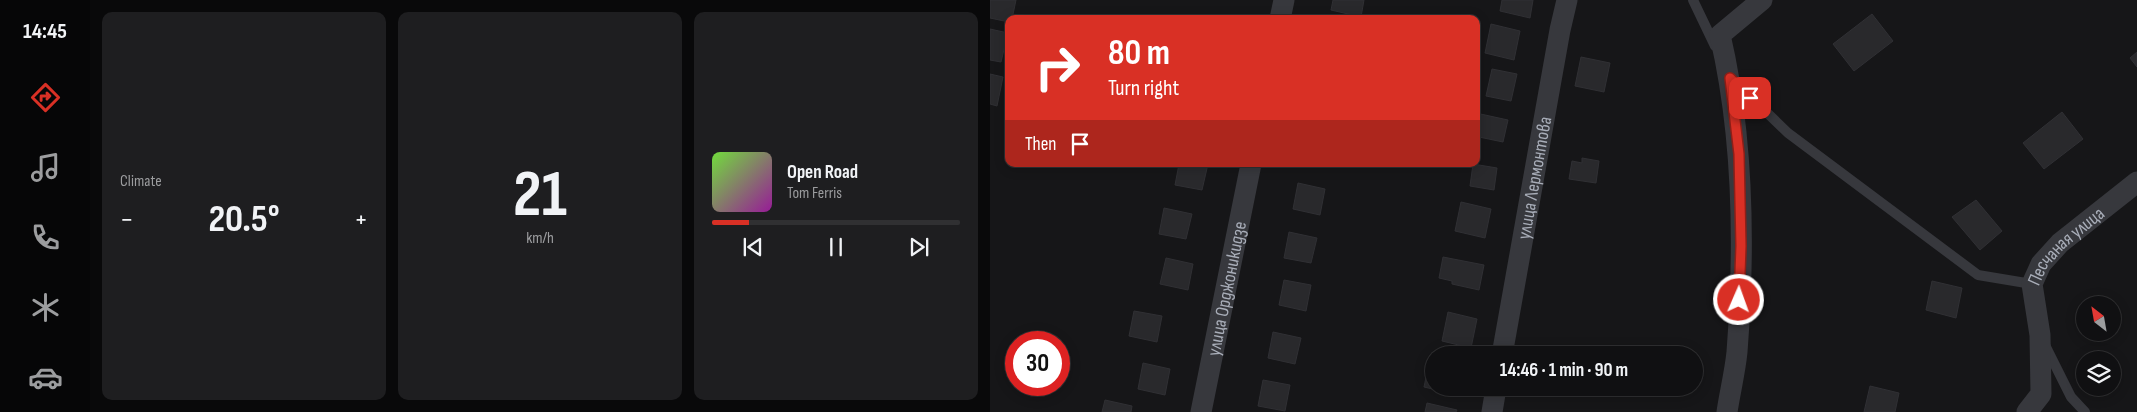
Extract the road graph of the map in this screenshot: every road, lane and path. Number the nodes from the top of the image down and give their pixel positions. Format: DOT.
graph roads {
  1 [pos="1284,0"];
  2 [pos="1568,0"];
  3 [pos="1693,0"];
  4 [pos="1762,0"];
  5 [pos="1281,15"];
  6 [pos="1730,78"];
  7 [pos="1250,167"];
  8 [pos="2137,182"];
  9 [pos="2032,284"];
  10 [pos="1504,346"];
  11 [pos="1495,396"];
  12 [pos="1201,412"];
  13 [pos="1492,412"];
  14 [pos="1727,412"];
  15 [pos="2027,412"];
  16 [pos="2085,412"];
  1 -- 5 [label="street"];
  2 -- 10 [label="street, улица Лермонтова"];
  3 -- 6 [label="lane"];
  4 -- 6 [label="street"];
  6 -- 9 [label="lane"];
  6 -- 14 [label="street"];
  7 -- 12 [label="street, улица Орджоникидзе"];
  8 -- 9 [label="street, Песчаная улица"];
  9 -- 15 [label="street, Песчаная улица"];
  9 -- 16 [label="lane"];
  11 -- 13 [label="street"];
}
